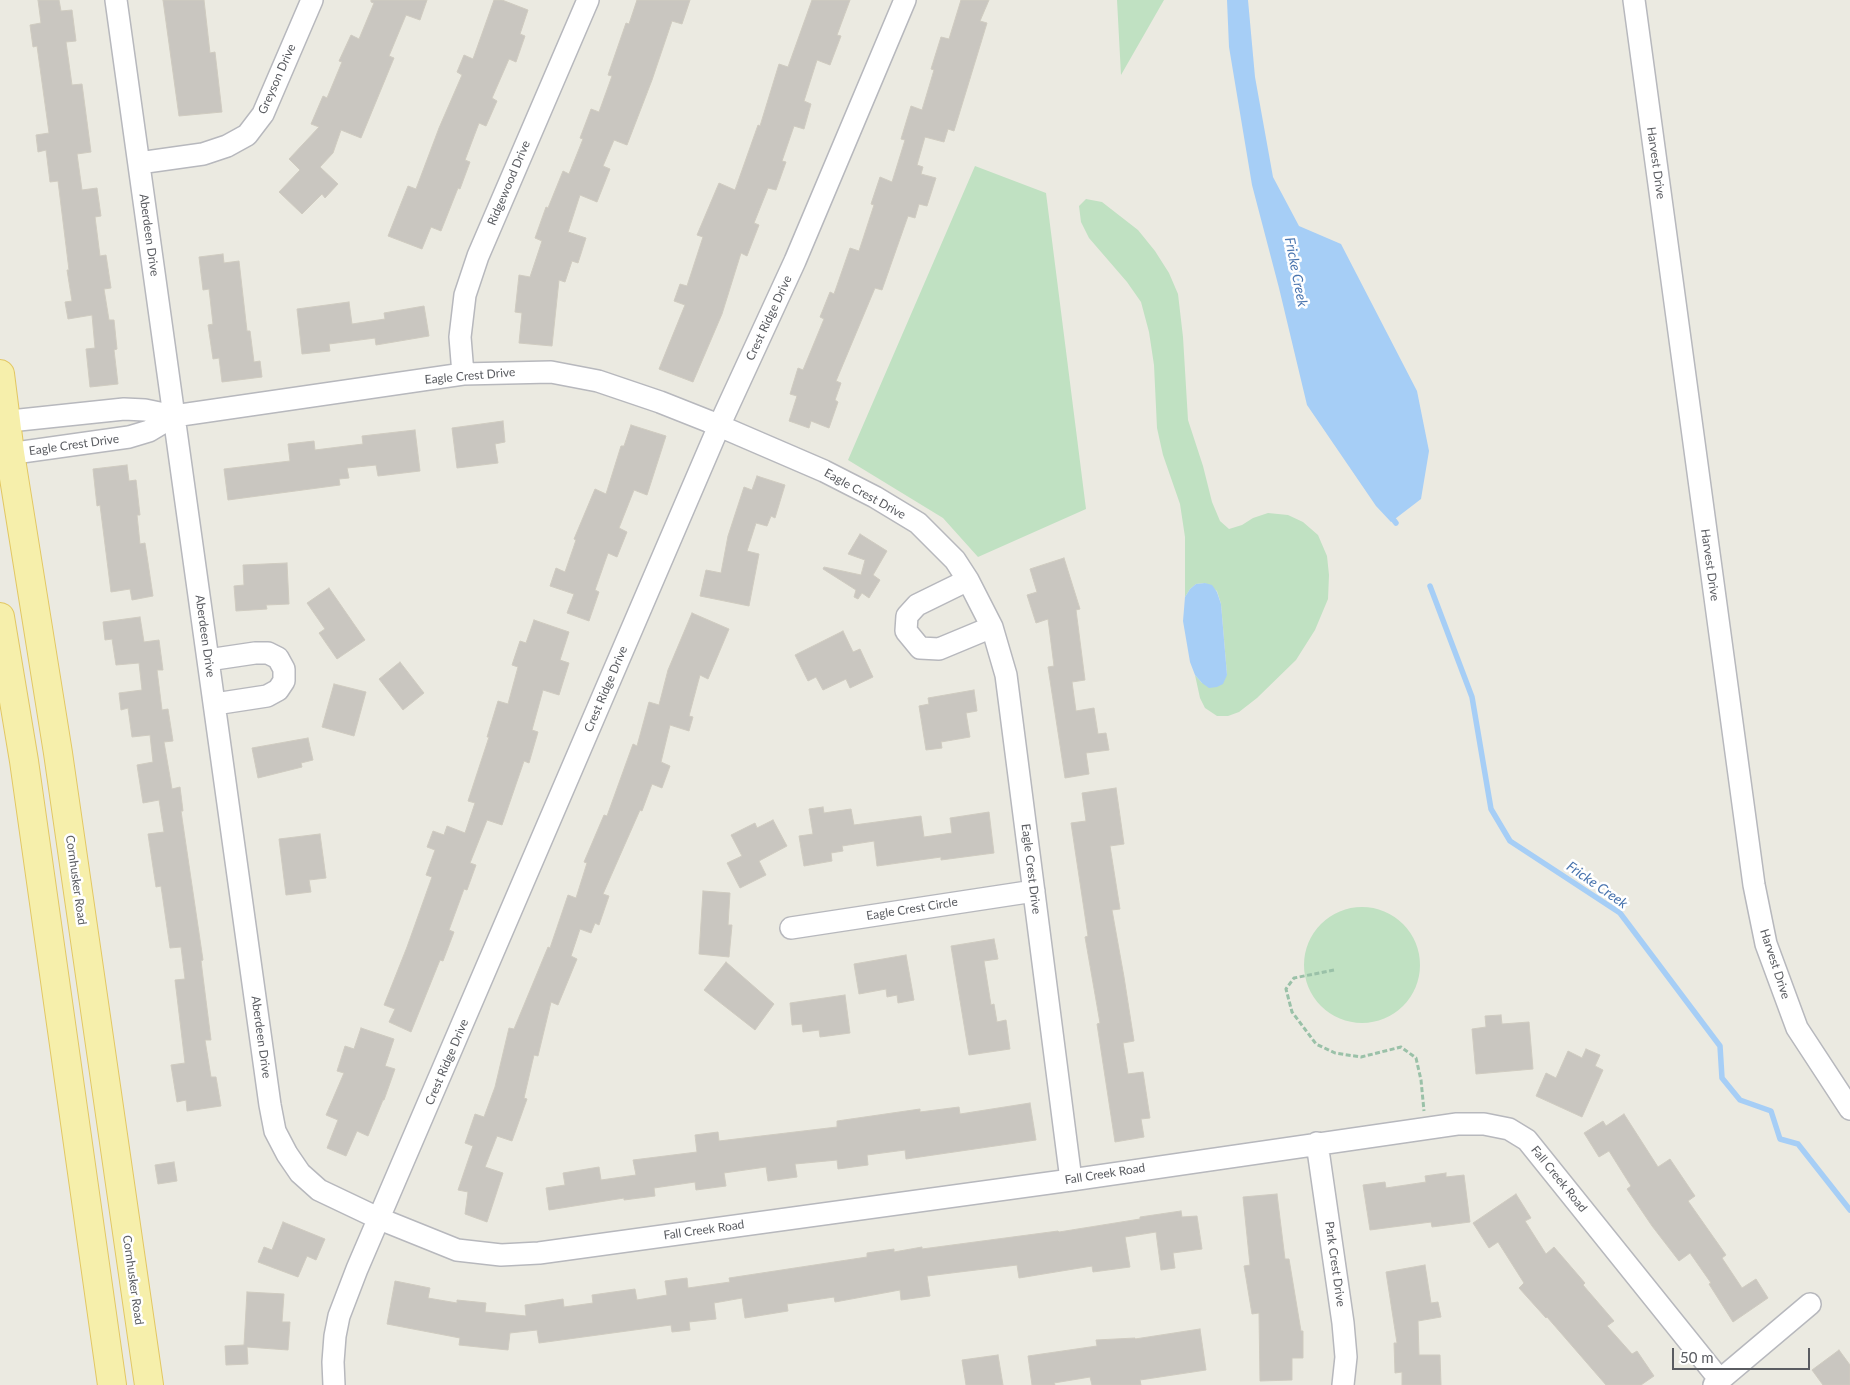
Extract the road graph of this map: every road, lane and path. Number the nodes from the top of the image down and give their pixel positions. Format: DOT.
graph roads {
  1 [pos="116,0"];
  2 [pos="312,0"];
  3 [pos="588,0"];
  4 [pos="905,0"];
  5 [pos="1634,0"];
  6 [pos="139,163"];
  7 [pos="0,374"];
  8 [pos="463,374"];
  9 [pos="174,416"];
  10 [pos="3,421"];
  11 [pos="719,426"];
  12 [pos="5,454"];
  13 [pos="968,580"];
  14 [pos="0,617"];
  15 [pos="992,627"];
  16 [pos="208,660"];
  17 [pos="215,704"];
  18 [pos="1034,891"];
  19 [pos="791,928"];
  20 [pos="1334,970"];
  21 [pos="1850,1109"];
  22 [pos="1425,1128"];
  23 [pos="1317,1143"];
  24 [pos="1071,1180"];
  25 [pos="380,1219"];
  26 [pos="1810,1304"];
  27 [pos="1717,1382"];
  28 [pos="112,1385"];
  29 [pos="149,1385"];
  30 [pos="334,1385"];
  31 [pos="1343,1385"];
  1 -- 6 [label="street, Aberdeen Drive"];
  2 -- 6 [label="street, Greyson Drive"];
  3 -- 8 [label="street, Ridgewood Drive"];
  4 -- 11 [label="street, Crest Ridge Drive"];
  5 -- 21 [label="street, Harvest Drive"];
  6 -- 9 [label="street, Aberdeen Drive"];
  7 -- 10 [label="main road, Cornhusker Road"];
  8 -- 9 [label="street, Eagle Crest Drive"];
  8 -- 11 [label="street, Eagle Crest Drive"];
  9 -- 10 [label="street, Eagle Crest Drive"];
  9 -- 12 [label="street, Eagle Crest Drive"];
  9 -- 16 [label="street, Aberdeen Drive"];
  10 -- 12 [label="main road, Cornhusker Road"];
  11 -- 13 [label="street, Eagle Crest Drive"];
  11 -- 25 [label="street, Crest Ridge Drive"];
  12 -- 29 [label="main road, Cornhusker Road"];
  13 -- 15 [label="street, Eagle Crest Drive"];
  13 -- 15 [label="street"];
  14 -- 28 [label="main road"];
  15 -- 18 [label="street, Eagle Crest Drive"];
  16 -- 17 [label="street, Aberdeen Drive"];
  16 -- 17 [label="street"];
  17 -- 25 [label="street, Aberdeen Drive"];
  18 -- 19 [label="street, Eagle Crest Circle"];
  18 -- 24 [label="street, Eagle Crest Drive"];
  20 -- 22 [label="path"];
  22 -- 23 [label="street, Fall Creek Road"];
  22 -- 27 [label="street, Fall Creek Road"];
  23 -- 24 [label="street, Fall Creek Road"];
  23 -- 31 [label="street, Park Crest Drive"];
  24 -- 25 [label="street, Fall Creek Road"];
  25 -- 30 [label="street, Crest Ridge Drive"];
  26 -- 27 [label="street"];
}
